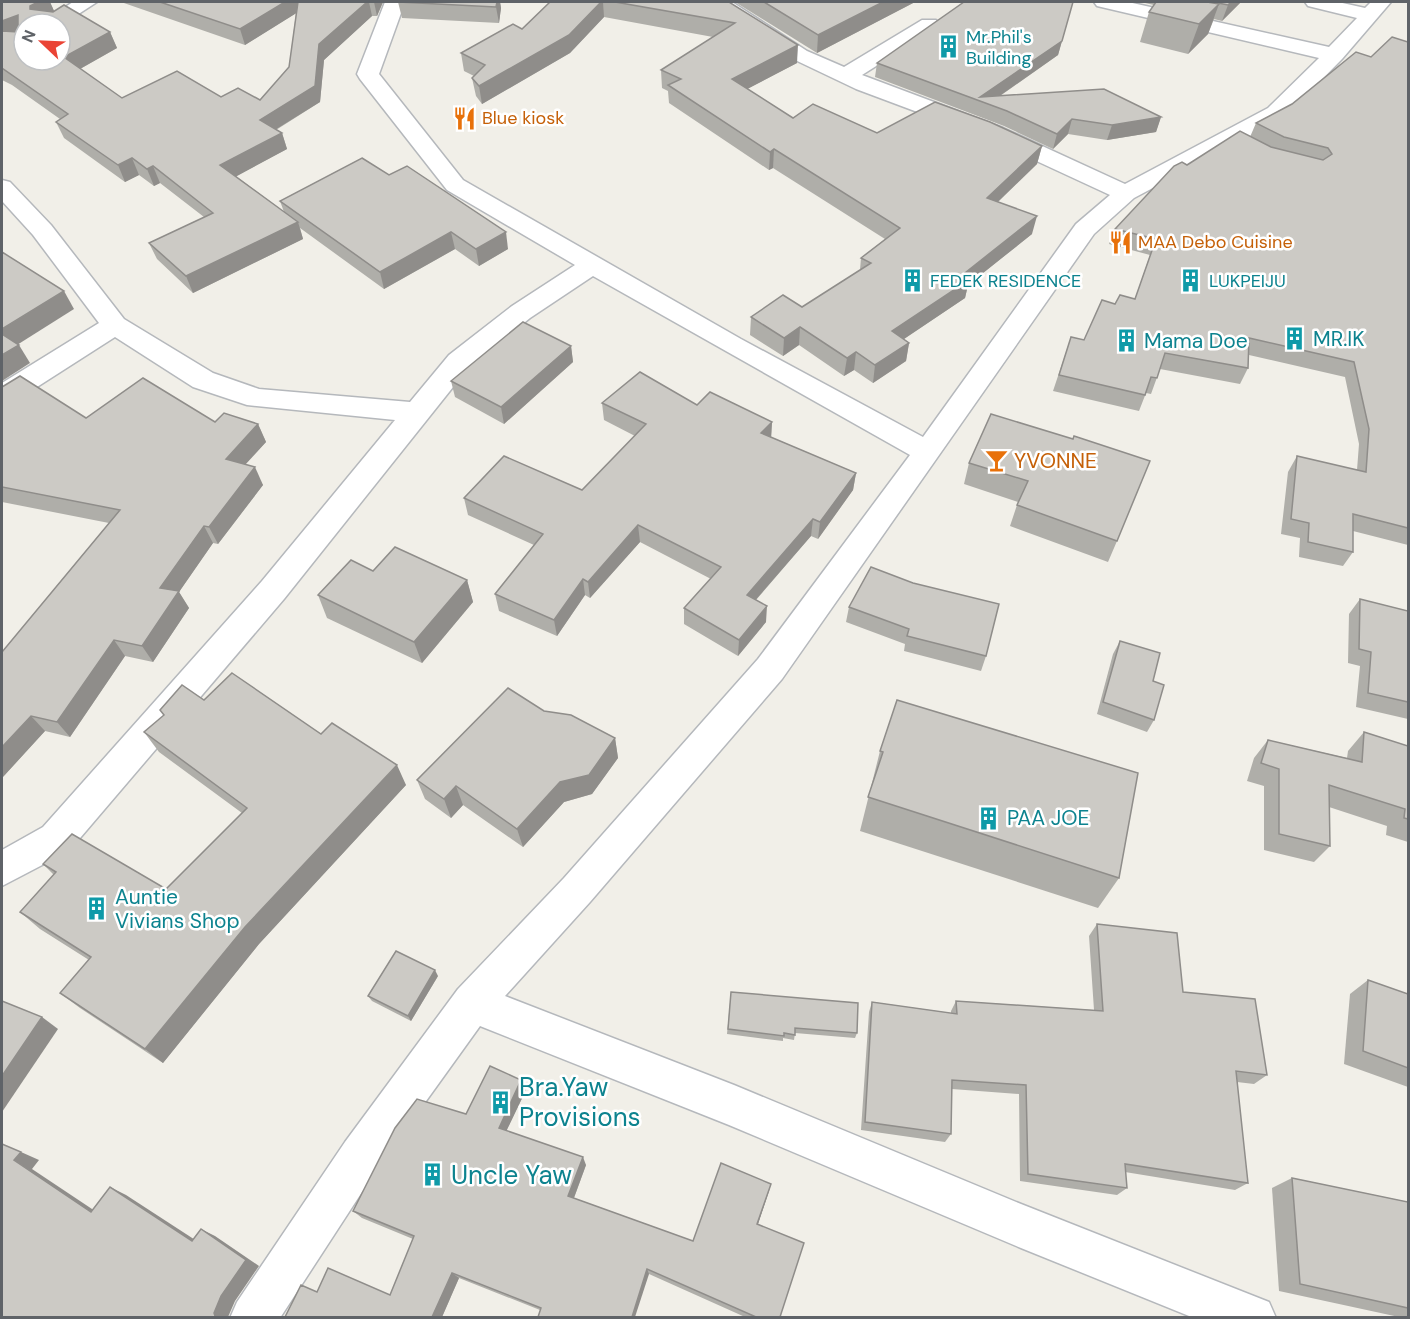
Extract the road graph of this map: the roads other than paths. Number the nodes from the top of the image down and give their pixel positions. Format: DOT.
graph roads {
  1 [pos="87,2"];
  2 [pos="395,2"];
  3 [pos="719,2"];
  4 [pos="1104,2"];
  5 [pos="1315,2"];
  6 [pos="1375,8"];
  7 [pos="70,12"];
  8 [pos="929,24"];
  9 [pos="1335,55"];
  10 [pos="845,76"];
  11 [pos="2,188"];
  12 [pos="1126,193"];
  13 [pos="593,264"];
  14 [pos="115,325"];
  15 [pos="2,396"];
  16 [pos="416,412"];
  17 [pos="928,452"];
  18 [pos="2,869"];
  19 [pos="472,1003"];
  20 [pos="253,1317"];
  21 [pos="1253,1317"];
  1 -- 7 [label="street"];
  2 -- 13 [label="street"];
  3 -- 10 [label="street"];
  4 -- 9 [label="street"];
  5 -- 6 [label="street"];
  6 -- 9 [label="street"];
  8 -- 10 [label="street"];
  9 -- 12 [label="street"];
  10 -- 12 [label="street"];
  11 -- 14 [label="street"];
  12 -- 17 [label="street"];
  13 -- 16 [label="street"];
  13 -- 17 [label="street"];
  14 -- 15 [label="street"];
  14 -- 16 [label="street"];
  16 -- 18 [label="street"];
  17 -- 19 [label="street"];
  19 -- 20 [label="street"];
  19 -- 21 [label="street"];
}
